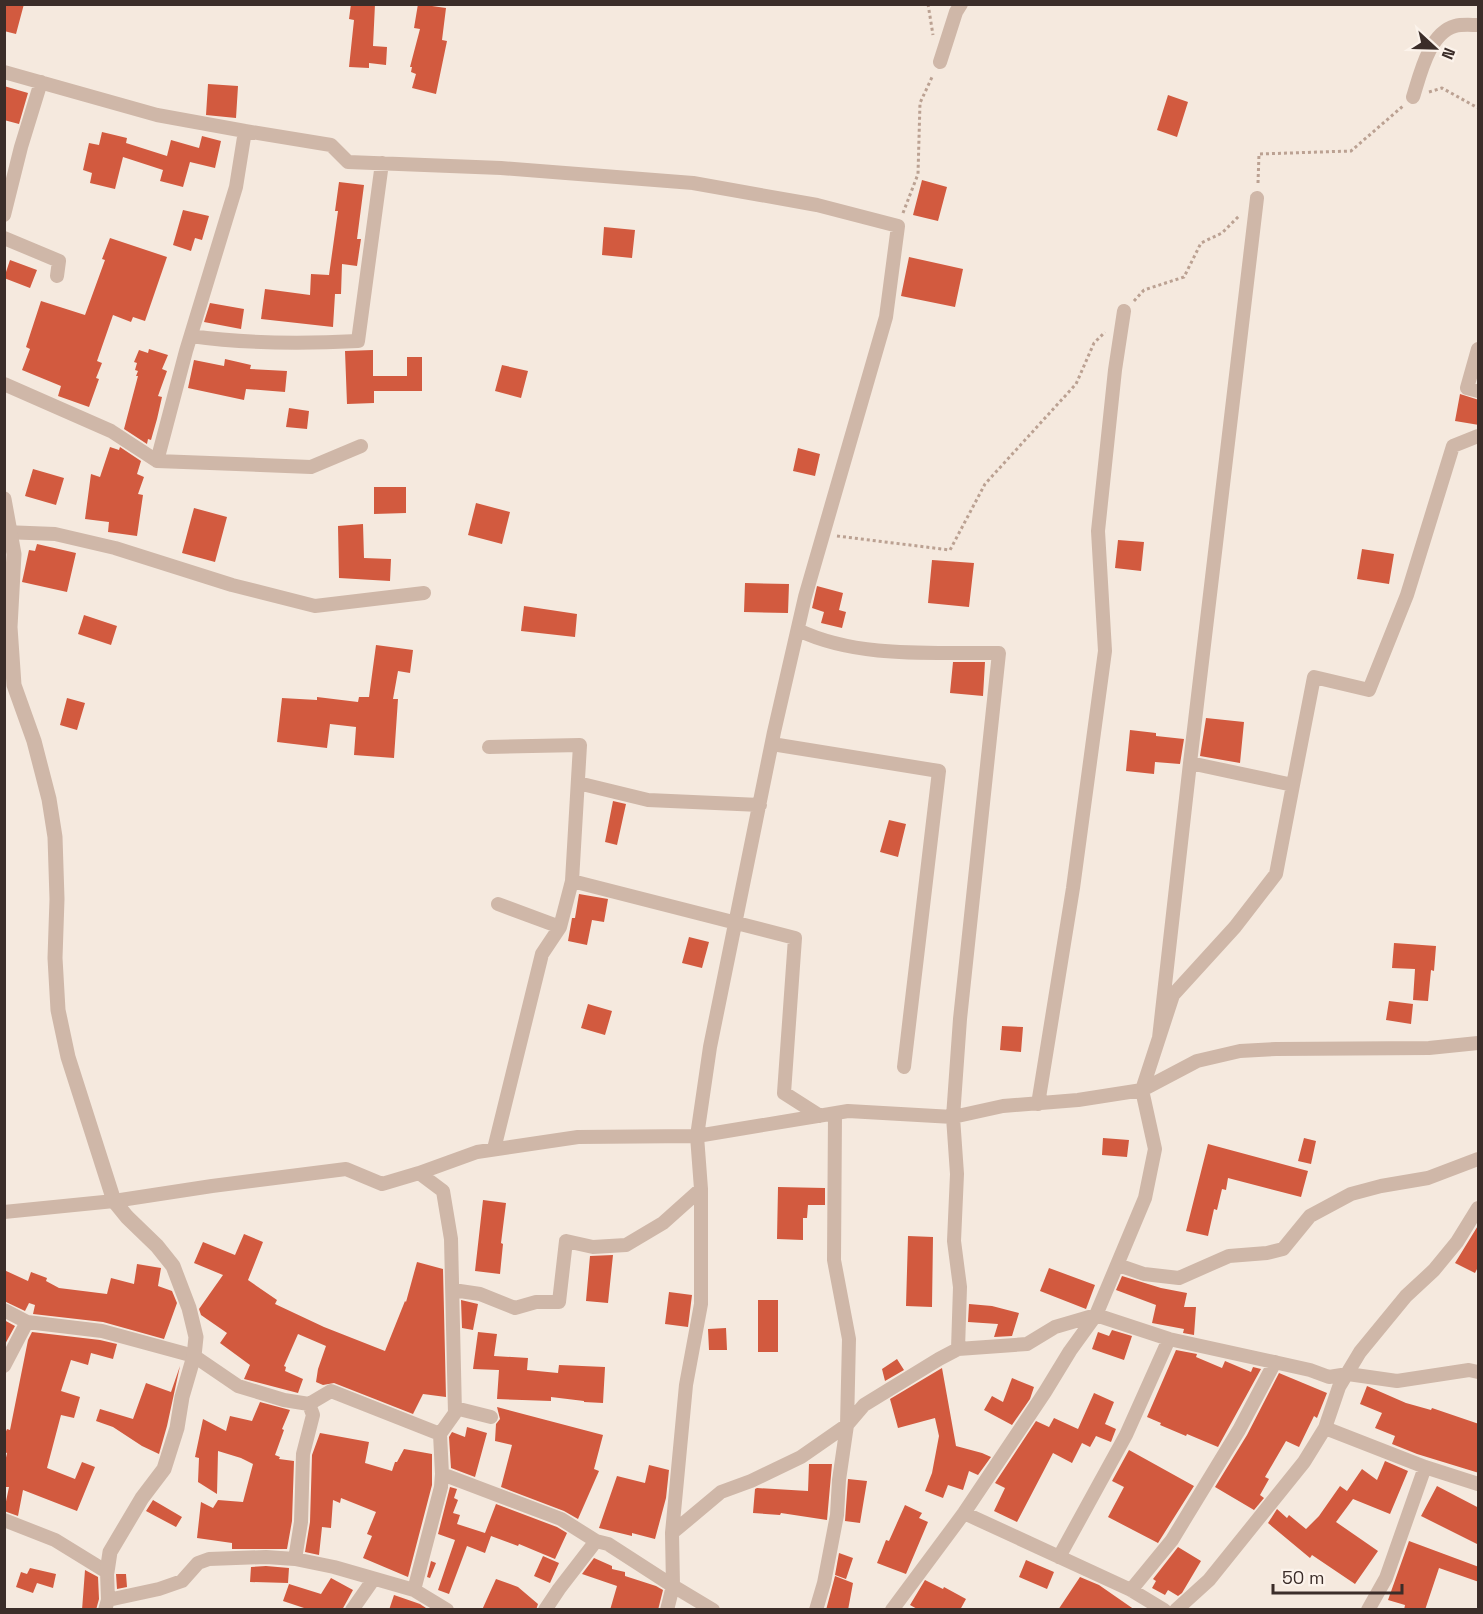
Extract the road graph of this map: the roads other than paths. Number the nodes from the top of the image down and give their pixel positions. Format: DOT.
graph roads {
  1 [pos="961,4"];
  2 [pos="1479,25"];
  3 [pos="940,62"];
  4 [pos="4,72"];
  5 [pos="41,82"];
  6 [pos="1413,97"];
  7 [pos="244,131"];
  8 [pos="382,163"];
  9 [pos="1257,198"];
  10 [pos="4,215"];
  11 [pos="4,238"];
  12 [pos="57,276"];
  13 [pos="1124,311"];
  14 [pos="191,336"];
  15 [pos="1479,349"];
  16 [pos="4,384"];
  17 [pos="1479,392"];
  18 [pos="1479,436"];
  19 [pos="362,446"];
  20 [pos="157,461"];
  21 [pos="4,499"];
  22 [pos="8,532"];
  23 [pos="424,593"];
  24 [pos="798,630"];
  25 [pos="8,655"];
  26 [pos="772,744"];
  27 [pos="489,747"];
  28 [pos="1190,763"];
  29 [pos="578,783"];
  30 [pos="1293,785"];
  31 [pos="760,805"];
  32 [pos="572,881"];
  33 [pos="498,904"];
  34 [pos="736,923"];
  35 [pos="560,927"];
  36 [pos="1159,1038"];
  37 [pos="1479,1043"];
  38 [pos="904,1067"];
  39 [pos="1142,1090"];
  40 [pos="1038,1104"];
  41 [pos="835,1114"];
  42 [pos="820,1116"];
  43 [pos="953,1118"];
  44 [pos="697,1136"];
  45 [pos="494,1149"];
  46 [pos="1479,1159"];
  47 [pos="419,1173"];
  48 [pos="701,1189"];
  49 [pos="114,1200"];
  50 [pos="1479,1208"];
  51 [pos="4,1212"];
  52 [pos="1118,1265"];
  53 [pos="453,1290"];
  54 [pos="4,1310"];
  55 [pos="1096,1315"];
  56 [pos="27,1322"];
  57 [pos="1169,1340"];
  58 [pos="958,1349"];
  59 [pos="194,1356"];
  60 [pos="1275,1362"];
  61 [pos="4,1366"];
  62 [pos="1479,1372"];
  63 [pos="1348,1374"];
  64 [pos="309,1404"];
  65 [pos="455,1408"];
  66 [pos="491,1418"];
  67 [pos="847,1425"];
  68 [pos="1325,1428"];
  69 [pos="440,1434"];
  70 [pos="1425,1467"];
  71 [pos="442,1474"];
  72 [pos="1479,1484"];
  73 [pos="964,1513"];
  74 [pos="4,1520"];
  75 [pos="672,1533"];
  76 [pos="596,1540"];
  77 [pos="1059,1557"];
  78 [pos="295,1559"];
  79 [pos="107,1572"];
  80 [pos="373,1580"];
  81 [pos="673,1586"];
  82 [pos="414,1590"];
  83 [pos="1131,1590"];
  84 [pos="106,1605"];
  85 [pos="352,1610"];
  86 [pos="447,1610"];
  87 [pos="545,1610"];
  88 [pos="667,1610"];
  89 [pos="713,1610"];
  90 [pos="816,1610"];
  91 [pos="892,1610"];
  92 [pos="1164,1610"];
  93 [pos="1176,1610"];
  94 [pos="1368,1610"];
  1 -- 3 [label="street"];
  2 -- 6 [label="street"];
  4 -- 5 [label="street"];
  5 -- 7 [label="street"];
  5 -- 10 [label="street"];
  7 -- 8 [label="street"];
  7 -- 14 [label="street"];
  8 -- 14 [label="street"];
  8 -- 24 [label="street"];
  9 -- 28 [label="street"];
  11 -- 12 [label="street"];
  13 -- 40 [label="street"];
  14 -- 20 [label="street"];
  15 -- 17 [label="street"];
  16 -- 20 [label="street"];
  18 -- 30 [label="street"];
  19 -- 20 [label="street"];
  21 -- 22 [label="street"];
  22 -- 23 [label="street"];
  22 -- 25 [label="street"];
  24 -- 26 [label="street"];
  24 -- 43 [label="street"];
  25 -- 49 [label="street"];
  26 -- 31 [label="street"];
  26 -- 38 [label="street"];
  27 -- 29 [label="street"];
  28 -- 30 [label="street"];
  28 -- 36 [label="street"];
  29 -- 31 [label="street"];
  29 -- 32 [label="street"];
  30 -- 36 [label="street"];
  31 -- 34 [label="street"];
  32 -- 34 [label="street"];
  32 -- 35 [label="street"];
  33 -- 35 [label="street"];
  34 -- 42 [label="street"];
  34 -- 44 [label="street"];
  35 -- 45 [label="street"];
  36 -- 39 [label="street"];
  37 -- 39 [label="street"];
  39 -- 40 [label="street"];
  39 -- 52 [label="street"];
  40 -- 43 [label="street"];
  41 -- 42 [label="street"];
  41 -- 43 [label="street"];
  41 -- 67 [label="street"];
  42 -- 44 [label="street"];
  43 -- 58 [label="street"];
  44 -- 45 [label="street"];
  44 -- 48 [label="street"];
  45 -- 47 [label="street"];
  46 -- 52 [label="street"];
  47 -- 49 [label="street"];
  47 -- 53 [label="street"];
  48 -- 53 [label="street"];
  48 -- 75 [label="street"];
  49 -- 51 [label="street"];
  49 -- 59 [label="street"];
  50 -- 63 [label="street"];
  52 -- 55 [label="street"];
  53 -- 65 [label="street"];
  54 -- 56 [label="street"];
  55 -- 57 [label="street"];
  55 -- 58 [label="street"];
  55 -- 73 [label="street"];
  56 -- 59 [label="street"];
  56 -- 61 [label="street"];
  57 -- 60 [label="street"];
  57 -- 77 [label="street"];
  58 -- 67 [label="street"];
  59 -- 64 [label="street"];
  59 -- 79 [label="street"];
  60 -- 63 [label="street"];
  60 -- 83 [label="street"];
  62 -- 63 [label="street"];
  63 -- 68 [label="street"];
  64 -- 69 [label="street"];
  64 -- 78 [label="street"];
  65 -- 66 [label="street"];
  65 -- 69 [label="street"];
  67 -- 75 [label="street"];
  67 -- 90 [label="street"];
  68 -- 70 [label="street"];
  68 -- 93 [label="street"];
  69 -- 71 [label="street"];
  70 -- 72 [label="street"];
  70 -- 94 [label="street"];
  71 -- 76 [label="street"];
  71 -- 82 [label="street"];
  73 -- 77 [label="street"];
  73 -- 91 [label="street"];
  74 -- 79 [label="street"];
  75 -- 81 [label="street"];
  76 -- 81 [label="street"];
  76 -- 87 [label="street"];
  77 -- 83 [label="street"];
  78 -- 80 [label="street"];
  78 -- 84 [label="street"];
  79 -- 84 [label="street"];
  80 -- 82 [label="street"];
  80 -- 85 [label="street"];
  81 -- 88 [label="street"];
  81 -- 89 [label="street"];
  82 -- 86 [label="street"];
  83 -- 92 [label="street"];
}
